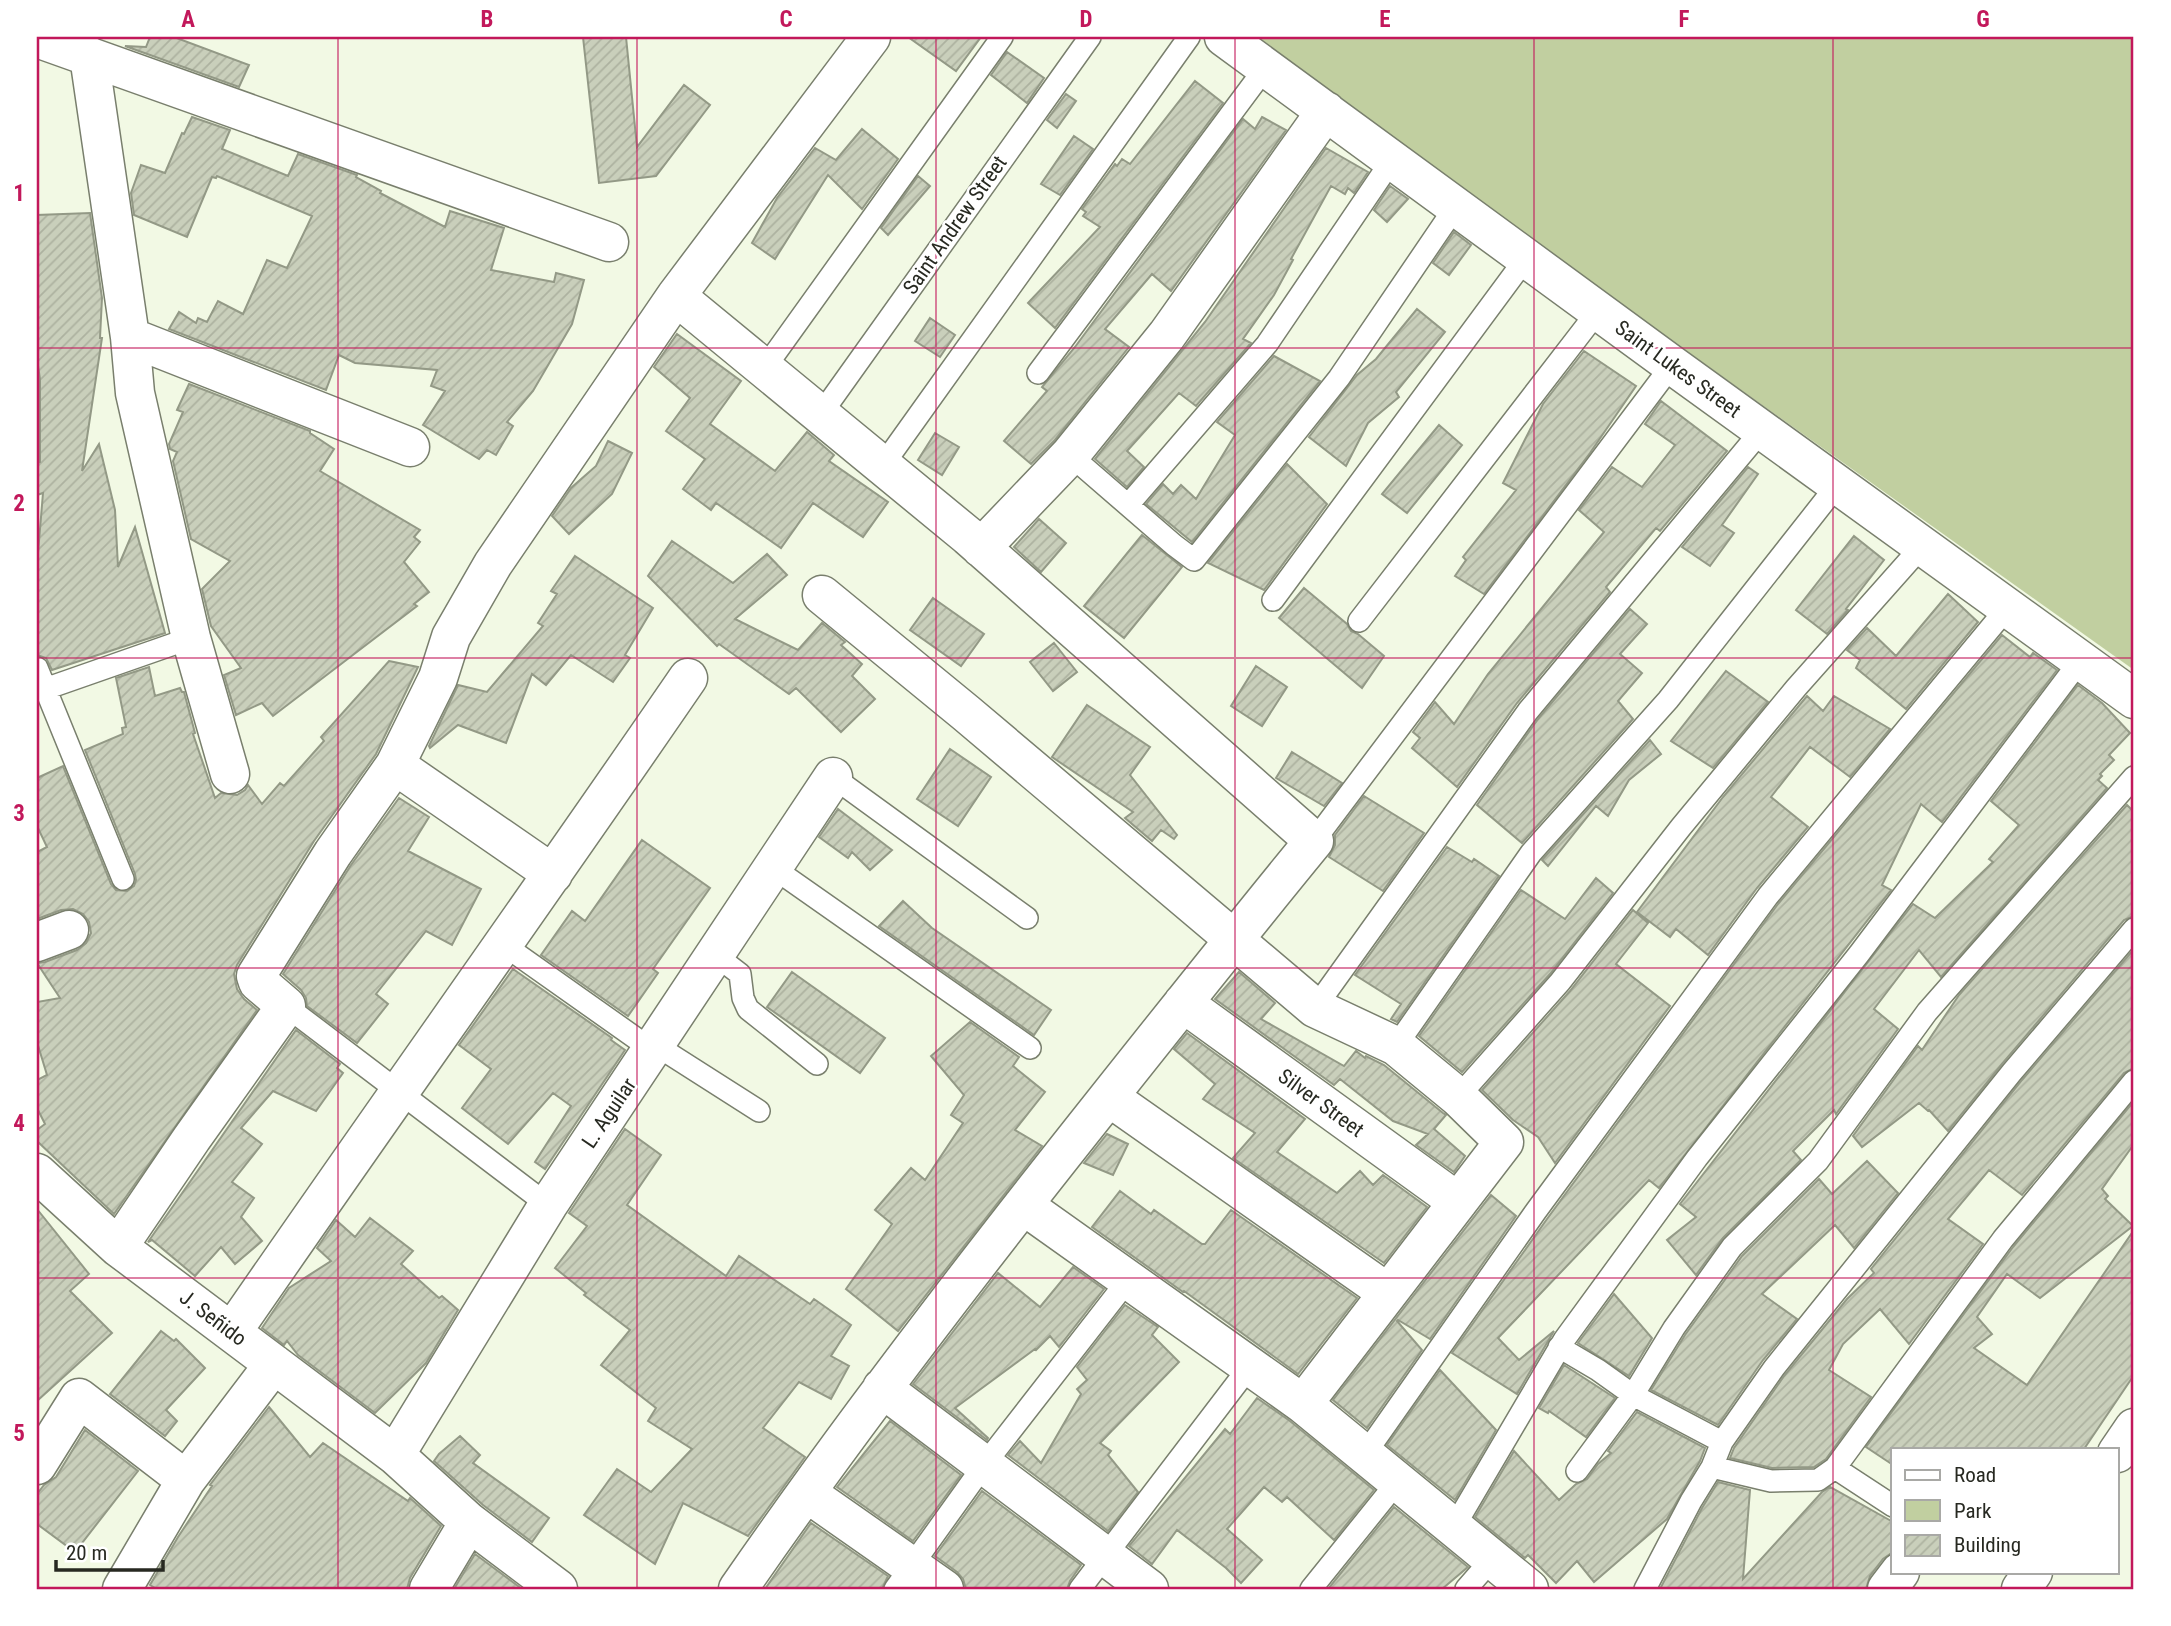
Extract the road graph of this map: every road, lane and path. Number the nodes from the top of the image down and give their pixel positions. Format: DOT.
graph roads {
  1 [pos="871,37"];
  2 [pos="1002,37"];
  3 [pos="1090,37"];
  4 [pos="1189,37"];
  5 [pos="1224,37"];
  6 [pos="37,38"];
  7 [pos="89,56"];
  8 [pos="1266,67"];
  9 [pos="1326,111"];
  10 [pos="1392,160"];
  11 [pos="1456,206"];
  12 [pos="609,242"];
  13 [pos="1526,258"];
  14 [pos="676,296"];
  15 [pos="1598,311"];
  16 [pos="130,337"];
  17 [pos="1672,365"];
  18 [pos="764,369"];
  19 [pos="1038,373"];
  20 [pos="821,414"];
  21 [pos="1762,429"];
  22 [pos="410,447"];
  23 [pos="1070,455"];
  24 [pos="883,466"];
  25 [pos="1838,484"];
  26 [pos="1128,505"];
  27 [pos="1923,545"];
  28 [pos="981,548"];
  29 [pos="822,595"];
  30 [pos="1273,600"];
  31 [pos="2008,607"];
  32 [pos="1359,621"];
  33 [pos="191,638"];
  34 [pos="2080,661"];
  35 [pos="37,668"];
  36 [pos="688,678"];
  37 [pos="45,689"];
  38 [pos="2134,699"];
  39 [pos="395,765"];
  40 [pos="229,774"];
  41 [pos="833,777"];
  42 [pos="2134,777"];
  43 [pos="1314,841"];
  44 [pos="772,867"];
  45 [pos="554,874"];
  46 [pos="123,879"];
  47 [pos="1027,918"];
  48 [pos="2134,929"];
  49 [pos="1234,939"];
  50 [pos="504,945"];
  51 [pos="714,954"];
  52 [pos="1184,1003"];
  53 [pos="286,1006"];
  54 [pos="1315,1008"];
  55 [pos="1396,1046"];
  56 [pos="653,1047"];
  57 [pos="1030,1048"];
  58 [pos="817,1064"];
  59 [pos="2134,1082"];
  60 [pos="398,1091"];
  61 [pos="1109,1097"];
  62 [pos="1458,1097"];
  63 [pos="760,1111"];
  64 [pos="37,1173"];
  65 [pos="1458,1202"];
  66 [pos="548,1205"];
  67 [pos="1023,1205"];
  68 [pos="118,1247"];
  69 [pos="1128,1280"];
  70 [pos="1388,1293"];
  71 [pos="232,1332"];
  72 [pos="1559,1348"];
  73 [pos="274,1364"];
  74 [pos="1250,1366"];
  75 [pos="882,1388"];
  76 [pos="1633,1395"];
  77 [pos="1303,1404"];
  78 [pos="2134,1429"];
  79 [pos="1722,1442"];
  80 [pos="2118,1452"];
  81 [pos="1365,1454"];
  82 [pos="395,1455"];
  83 [pos="37,1465"];
  84 [pos="984,1465"];
  85 [pos="1712,1467"];
  86 [pos="1835,1468"];
  87 [pos="1577,1471"];
  88 [pos="186,1480"];
  89 [pos="1398,1481"];
  90 [pos="807,1493"];
  91 [pos="1891,1505"];
  92 [pos="469,1522"];
  93 [pos="1454,1527"];
  94 [pos="1105,1556"];
  95 [pos="1493,1558"];
  96 [pos="1899,1574"];
  97 [pos="2032,1574"];
  98 [pos="904,1578"];
  99 [pos="122,1589"];
  100 [pos="429,1589"];
  101 [pos="558,1589"];
  102 [pos="739,1589"];
  103 [pos="944,1589"];
  104 [pos="1080,1589"];
  105 [pos="1149,1589"];
  106 [pos="1311,1589"];
  107 [pos="1466,1589"];
  108 [pos="1529,1589"];
  109 [pos="1645,1589"];
  110 [pos="1888,1589"];
  111 [pos="2021,1589"];
  1 -- 14 [label="street"];
  2 -- 18 [label="lane"];
  3 -- 20 [label="lane, Saint Andrew Street"];
  4 -- 24 [label="lane"];
  5 -- 8 [label="street, Saint Lukes Street"];
  6 -- 7 [label="street"];
  7 -- 12 [label="street"];
  7 -- 16 [label="street"];
  8 -- 9 [label="street, Saint Lukes Street"];
  8 -- 19 [label="lane"];
  9 -- 10 [label="street, Saint Lukes Street"];
  9 -- 23 [label="street"];
  10 -- 11 [label="street, Saint Lukes Street"];
  10 -- 26 [label="lane"];
  11 -- 13 [label="street, Saint Lukes Street"];
  11 -- 26 [label="lane"];
  13 -- 15 [label="street, Saint Lukes Street"];
  13 -- 30 [label="lane"];
  14 -- 18 [label="street"];
  14 -- 39 [label="street"];
  15 -- 17 [label="street, Saint Lukes Street"];
  15 -- 32 [label="lane"];
  16 -- 22 [label="street"];
  16 -- 33 [label="street"];
  17 -- 21 [label="street, Saint Lukes Street"];
  17 -- 43 [label="lane"];
  18 -- 20 [label="street"];
  20 -- 24 [label="street"];
  21 -- 25 [label="street, Saint Lukes Street"];
  21 -- 54 [label="lane"];
  23 -- 26 [label="lane"];
  23 -- 28 [label="street"];
  24 -- 28 [label="street"];
  25 -- 27 [label="street, Saint Lukes Street"];
  25 -- 55 [label="lane"];
  27 -- 31 [label="street, Saint Lukes Street"];
  27 -- 62 [label="lane"];
  28 -- 43 [label="street"];
  29 -- 49 [label="street"];
  31 -- 34 [label="street, Saint Lukes Street"];
  31 -- 81 [label="lane"];
  33 -- 37 [label="lane"];
  33 -- 40 [label="street"];
  34 -- 38 [label="street, Saint Lukes Street"];
  34 -- 72 [label="lane"];
  35 -- 37 [label="lane"];
  36 -- 45 [label="street"];
  37 -- 46 [label="lane"];
  39 -- 45 [label="street"];
  39 -- 53 [label="street"];
  41 -- 44 [label="street, L. Aguilar"];
  41 -- 47 [label="lane"];
  42 -- 76 [label="lane"];
  43 -- 49 [label="street"];
  44 -- 51 [label="street, L. Aguilar"];
  44 -- 57 [label="lane"];
  45 -- 50 [label="street"];
  48 -- 79 [label="lane"];
  49 -- 52 [label="street"];
  49 -- 54 [label="street"];
  50 -- 56 [label="lane"];
  50 -- 60 [label="street"];
  51 -- 56 [label="street, L. Aguilar"];
  51 -- 58 [label="lane"];
  52 -- 61 [label="street"];
  52 -- 65 [label="street, Silver Street"];
  53 -- 60 [label="lane"];
  53 -- 68 [label="street"];
  54 -- 55 [label="street"];
  55 -- 62 [label="street"];
  56 -- 63 [label="lane"];
  56 -- 66 [label="street, L. Aguilar"];
  59 -- 86 [label="lane"];
  60 -- 66 [label="lane"];
  60 -- 71 [label="street"];
  61 -- 67 [label="street"];
  61 -- 70 [label="street"];
  62 -- 65 [label="street"];
  64 -- 68 [label="street, J. Señido"];
  65 -- 70 [label="street"];
  66 -- 82 [label="street, L. Aguilar"];
  67 -- 69 [label="street"];
  67 -- 75 [label="street"];
  68 -- 71 [label="street, J. Señido"];
  69 -- 74 [label="street"];
  69 -- 84 [label="lane"];
  70 -- 77 [label="street"];
  71 -- 73 [label="street, J. Señido"];
  72 -- 76 [label="lane"];
  72 -- 93 [label="lane"];
  73 -- 82 [label="street, J. Señido"];
  73 -- 88 [label="street"];
  74 -- 77 [label="street"];
  74 -- 94 [label="lane"];
  75 -- 84 [label="street"];
  75 -- 90 [label="street"];
  76 -- 79 [label="lane"];
  76 -- 87 [label="lane"];
  77 -- 81 [label="street"];
  78 -- 80 [label="street"];
  79 -- 85 [label="lane"];
  81 -- 89 [label="street"];
  82 -- 92 [label="street, J. Señido"];
  83 -- 88 [label="street"];
  84 -- 94 [label="street"];
  84 -- 98 [label="lane"];
  85 -- 86 [label="lane"];
  85 -- 109 [label="lane"];
  86 -- 91 [label="lane"];
  88 -- 99 [label="street"];
  89 -- 93 [label="street"];
  89 -- 106 [label="lane"];
  90 -- 98 [label="street"];
  90 -- 102 [label="street"];
  92 -- 100 [label="street"];
  92 -- 101 [label="street, J. Señido"];
  93 -- 95 [label="street"];
  94 -- 104 [label="lane"];
  94 -- 105 [label="street"];
  95 -- 107 [label="lane"];
  95 -- 108 [label="street"];
  96 -- 110 [label="street"];
  97 -- 111 [label="street"];
  98 -- 103 [label="street"];
}
